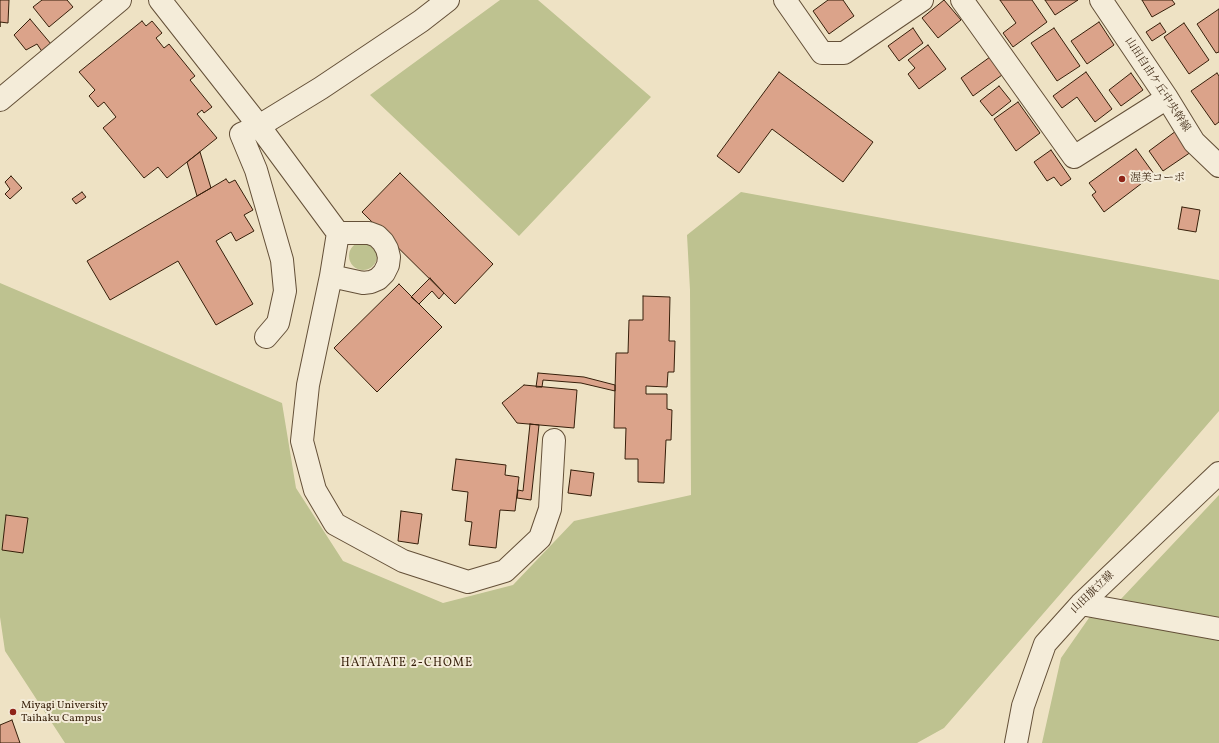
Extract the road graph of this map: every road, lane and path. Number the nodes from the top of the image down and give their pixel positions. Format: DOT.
graph roads {
  1 [pos="120,0"];
  2 [pos="160,0"];
  3 [pos="448,0"];
  4 [pos="785,0"];
  5 [pos="922,0"];
  6 [pos="962,0"];
  7 [pos="1101,0"];
  8 [pos="1167,98"];
  9 [pos="0,100"];
  10 [pos="253,119"];
  11 [pos="1219,166"];
  12 [pos="338,233"];
  13 [pos="331,276"];
  14 [pos="266,337"];
  15 [pos="554,440"];
  16 [pos="1219,473"];
  17 [pos="1081,604"];
  18 [pos="1219,629"];
  19 [pos="1016,743"];
  1 -- 9 [label="street"];
  2 -- 10 [label="street"];
  3 -- 10 [label="street"];
  4 -- 5 [label="street"];
  6 -- 8 [label="street"];
  7 -- 8 [label="street, 山田自由ケ丘中央幹線"];
  8 -- 11 [label="street, 山田自由ケ丘中央幹線"];
  10 -- 12 [label="street"];
  10 -- 14 [label="street"];
  12 -- 13 [label="street"];
  12 -- 13 [label="street"];
  13 -- 15 [label="street"];
  16 -- 17 [label="street, 山田旗立線"];
  17 -- 18 [label="street"];
  17 -- 19 [label="street, 山田旗立線"];
}
